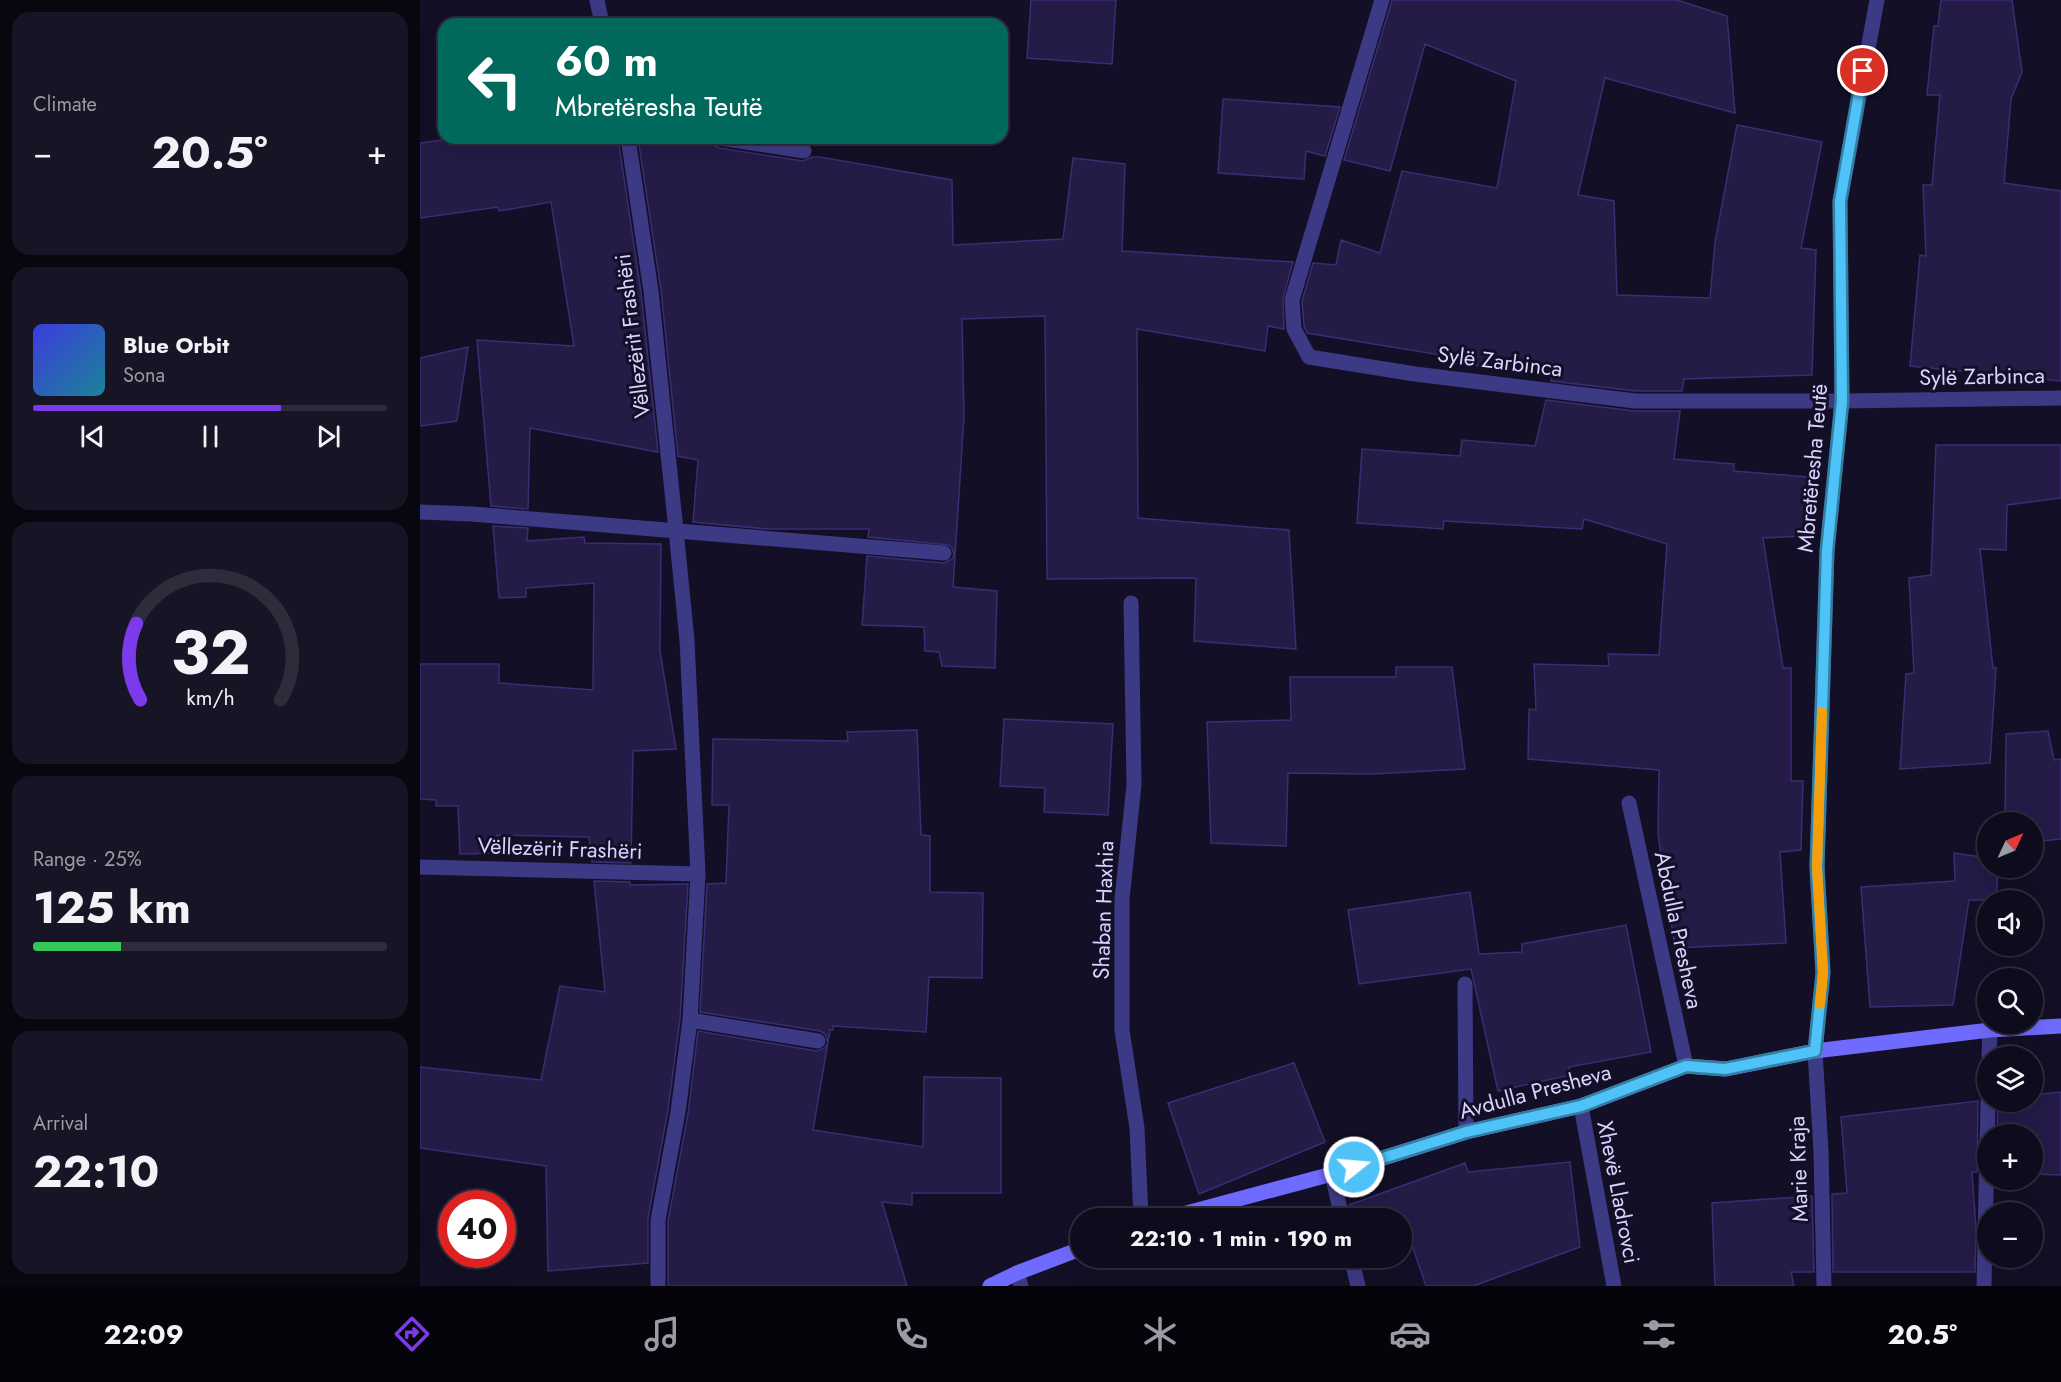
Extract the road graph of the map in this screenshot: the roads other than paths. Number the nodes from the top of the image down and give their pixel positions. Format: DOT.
graph roads {
  1 [pos="597,0"];
  2 [pos="1382,0"];
  3 [pos="1877,0"];
  4 [pos="601,18"];
  5 [pos="629,144"];
  6 [pos="759,144"];
  7 [pos="804,151"];
  8 [pos="2061,398"];
  9 [pos="1842,401"];
  10 [pos="420,512"];
  11 [pos="676,530"];
  12 [pos="944,553"];
  13 [pos="1131,603"];
  14 [pos="1629,803"];
  15 [pos="420,867"];
  16 [pos="698,874"];
  17 [pos="1465,984"];
  18 [pos="690,1020"];
  19 [pos="2061,1026"];
  20 [pos="2043,1027"];
  21 [pos="1977,1032"];
  22 [pos="818,1041"];
  23 [pos="1815,1051"];
  24 [pos="1686,1066"];
  25 [pos="1581,1106"];
  26 [pos="1988,1112"];
  27 [pos="1466,1132"];
  28 [pos="1332,1174"];
  29 [pos="1141,1208"];
  30 [pos="1205,1208"];
  31 [pos="1340,1208"];
  32 [pos="1070,1254"];
  33 [pos="1354,1268"];
  34 [pos="1019,1280"];
  35 [pos="658,1286"];
  36 [pos="990,1286"];
  37 [pos="1358,1286"];
  38 [pos="1614,1286"];
  39 [pos="1824,1286"];
  40 [pos="1984,1286"];
  1 -- 4 [label="street"];
  2 -- 9 [label="street, Sylë Zarbinca"];
  3 -- 9 [label="street, Mbretëresha Teutë"];
  5 -- 11 [label="street, Vëllezërit Frashëri"];
  6 -- 7 [label="street"];
  8 -- 9 [label="street, Sylë Zarbinca"];
  9 -- 23 [label="street, Mbretëresha Teutë"];
  10 -- 11 [label="street"];
  11 -- 12 [label="street"];
  11 -- 16 [label="street, Vëllezërit Frashëri"];
  13 -- 29 [label="street, Shaban Haxhia"];
  14 -- 24 [label="street, Abdulla Presheva"];
  15 -- 16 [label="street, Vëllezërit Frashëri"];
  16 -- 18 [label="street, Vëllezërit Frashëri"];
  17 -- 27 [label="street"];
  18 -- 22 [label="street"];
  18 -- 35 [label="street, Vëllezërit Frashëri"];
  19 -- 20 [label="street, Avdulla Presheva"];
  21 -- 23 [label="street, Avdulla Presheva"];
  23 -- 24 [label="street, Avdulla Presheva"];
  23 -- 39 [label="street, Marie Kraja"];
  24 -- 25 [label="street, Avdulla Presheva"];
  25 -- 27 [label="street, Avdulla Presheva"];
  25 -- 38 [label="street, Xhevë Lladrovci"];
  26 -- 40 [label="street"];
  27 -- 28 [label="street, Avdulla Presheva"];
  28 -- 30 [label="street, Avdulla Presheva"];
  28 -- 31 [label="street"];
  32 -- 34 [label="street"];
  33 -- 37 [label="street"];
  34 -- 36 [label="street"];
}
